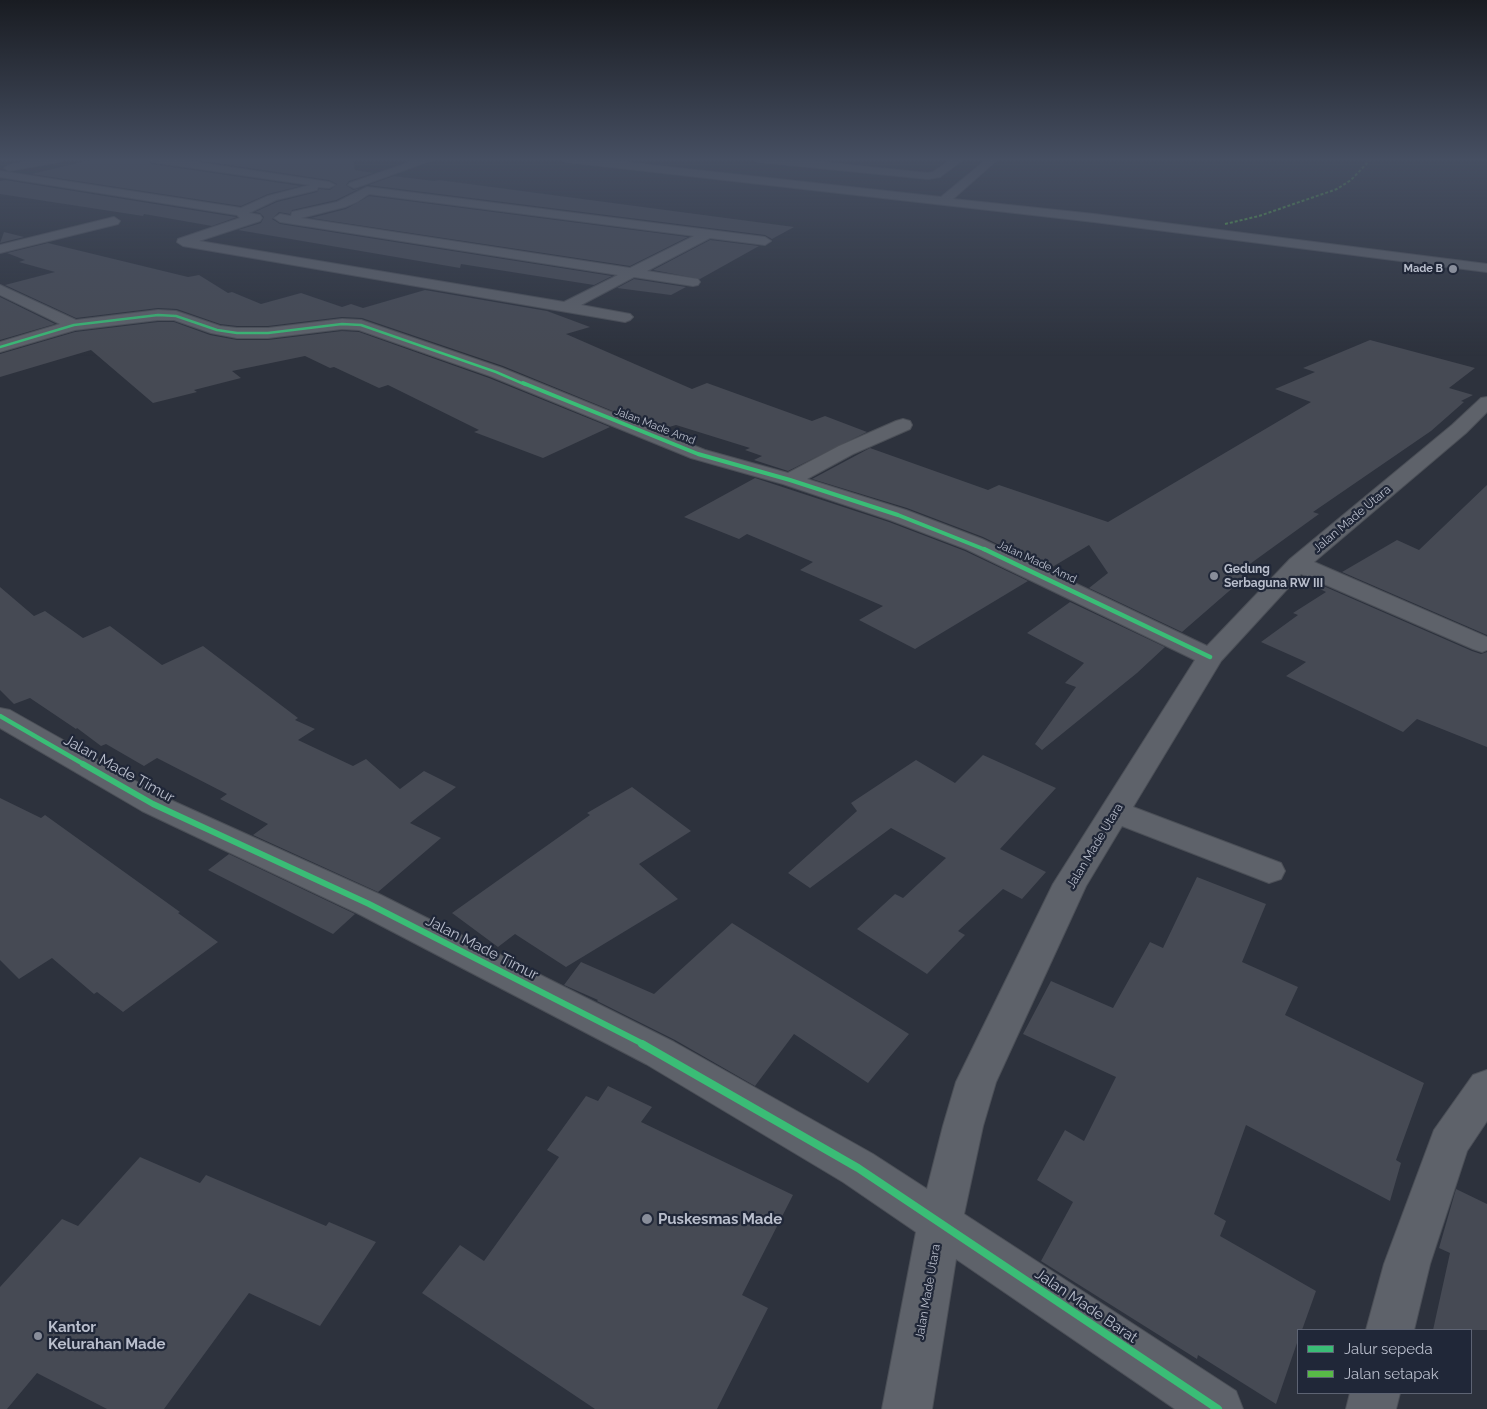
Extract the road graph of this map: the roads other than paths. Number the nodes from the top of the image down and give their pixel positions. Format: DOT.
graph roads {
  1 [pos="95,225"];
  2 [pos="224,225"];
  3 [pos="323,225"];
  4 [pos="636,225"];
  5 [pos="1137,225"];
  6 [pos="1228,225"];
  7 [pos="707,234"];
  8 [pos="765,241"];
  9 [pos="0,249"];
  10 [pos="1487,258"];
  11 [pos="1487,268"];
  12 [pos="630,273"];
  13 [pos="693,282"];
  14 [pos="0,289"];
  15 [pos="566,307"];
  16 [pos="625,317"];
  17 [pos="74,325"];
  18 [pos="0,347"];
  19 [pos="1487,402"];
  20 [pos="903,425"];
  21 [pos="790,480"];
  22 [pos="1298,564"];
  23 [pos="1482,644"];
  24 [pos="1210,657"];
  25 [pos="0,716"];
  26 [pos="1115,812"];
  27 [pos="1269,871"];
  28 [pos="1487,1087"];
  29 [pos="940,1224"];
  30 [pos="1390,1329"];
  31 [pos="1375,1394"];
  32 [pos="907,1409"];
  33 [pos="1218,1409"];
  34 [pos="1371,1409"];
  1 -- 9 [label="street"];
  2 -- 15 [label="street"];
  3 -- 12 [label="street"];
  4 -- 7 [label="street"];
  5 -- 11 [label="street"];
  6 -- 10 [label="street"];
  7 -- 8 [label="street"];
  7 -- 12 [label="street"];
  12 -- 13 [label="street"];
  12 -- 15 [label="street"];
  14 -- 17 [label="street"];
  15 -- 16 [label="street"];
  17 -- 18 [label="street, Jalan Made Amd"];
  17 -- 21 [label="street, Jalan Made Amd"];
  19 -- 22 [label="street, Jalan Made Utara"];
  20 -- 21 [label="street"];
  21 -- 24 [label="street, Jalan Made Amd"];
  22 -- 23 [label="street"];
  22 -- 24 [label="street, Jalan Made Utara"];
  24 -- 26 [label="street, Jalan Made Utara"];
  25 -- 29 [label="street, Jalan Made Timur"];
  26 -- 27 [label="street"];
  26 -- 29 [label="street, Jalan Made Utara"];
  28 -- 30 [label="street"];
  29 -- 32 [label="street, Jalan Made Utara"];
  29 -- 33 [label="street, Jalan Made Barat"];
  31 -- 34 [label="street"];
}
